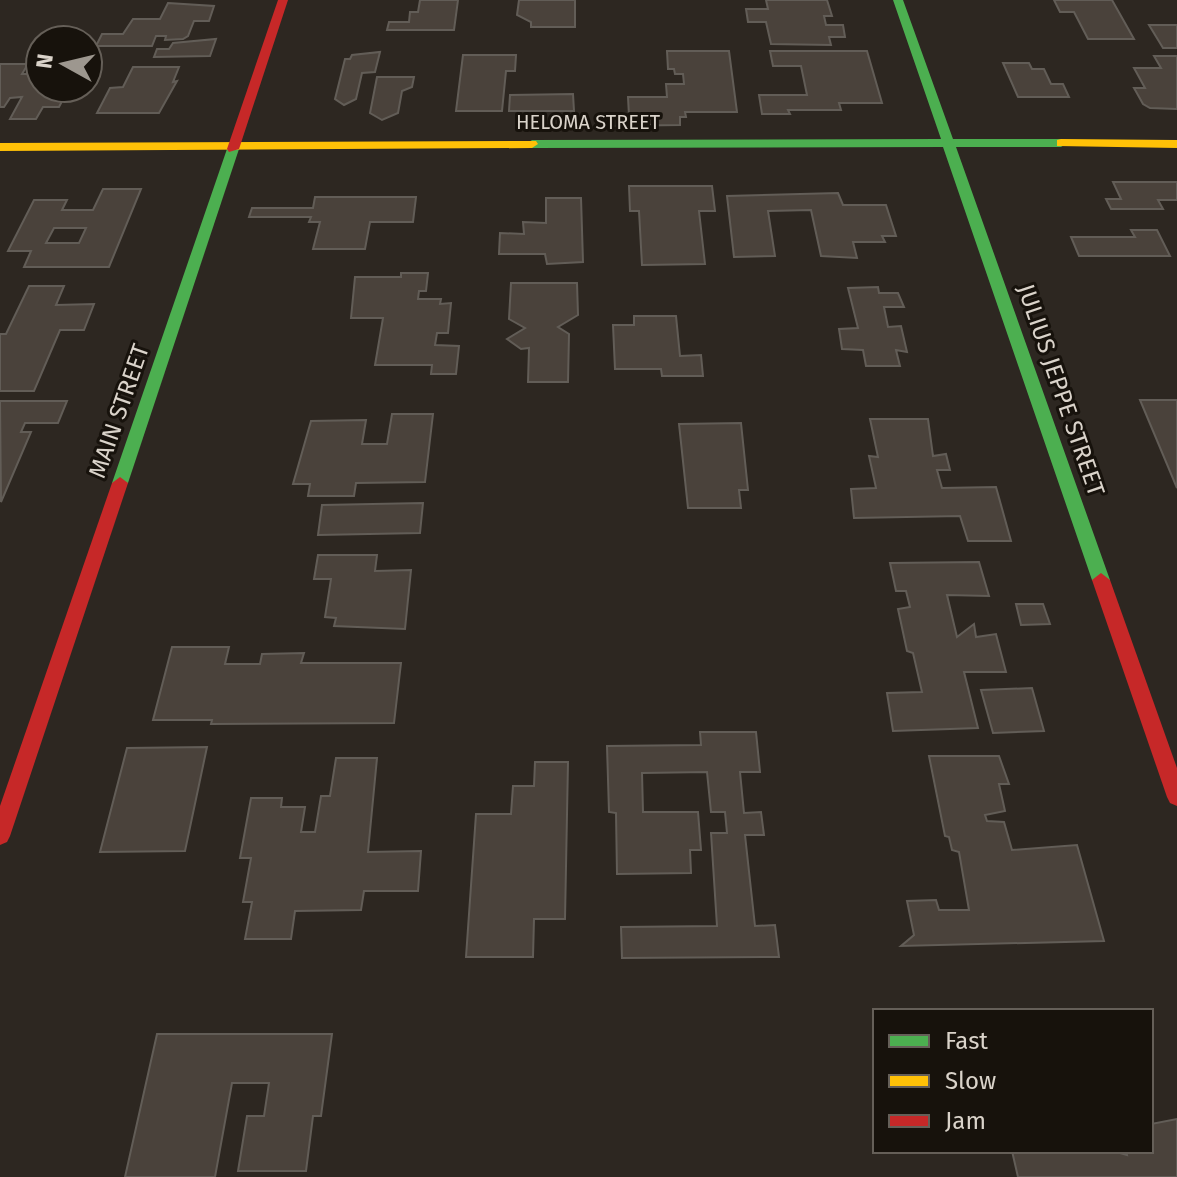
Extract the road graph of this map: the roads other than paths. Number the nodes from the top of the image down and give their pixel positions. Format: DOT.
graph roads {
  1 [pos="283,0"];
  2 [pos="898,0"];
  3 [pos="948,142"];
  4 [pos="1177,144"];
  5 [pos="0,147"];
  6 [pos="234,147"];
  7 [pos="1177,797"];
  8 [pos="0,836"];
  1 -- 6 [label="street, MAIN STREET"];
  2 -- 3 [label="street, JULIUS JEPPE STREET"];
  3 -- 4 [label="street, HELOMA STREET"];
  3 -- 6 [label="street, HELOMA STREET"];
  3 -- 7 [label="street, JULIUS JEPPE STREET"];
  5 -- 6 [label="street, HELOMA STREET"];
  6 -- 8 [label="street, MAIN STREET"];
}
